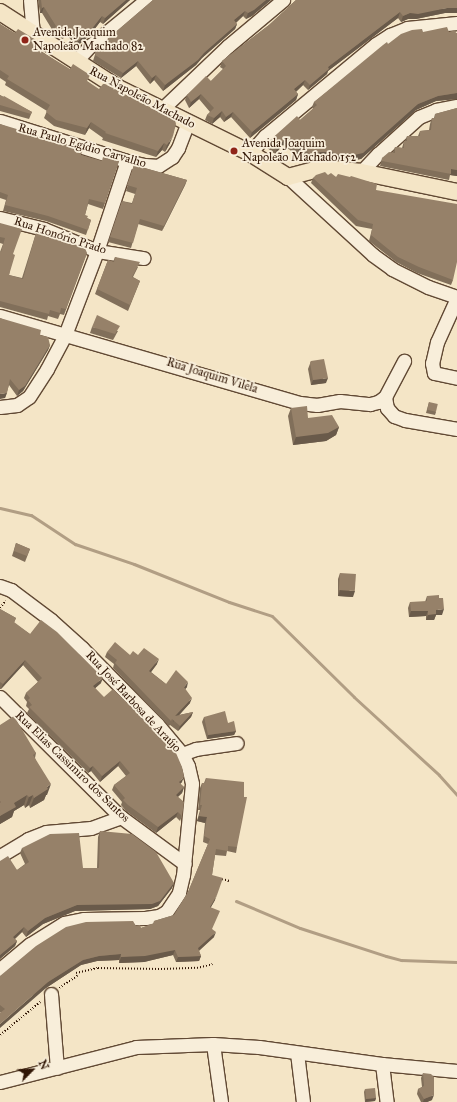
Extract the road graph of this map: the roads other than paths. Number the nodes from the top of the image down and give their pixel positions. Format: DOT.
graph roads {
  1 [pos="30,0"];
  2 [pos="146,0"];
  3 [pos="283,0"];
  4 [pos="0,12"];
  5 [pos="457,23"];
  6 [pos="34,35"];
  7 [pos="75,62"];
  8 [pos="457,106"];
  9 [pos="162,109"];
  10 [pos="0,121"];
  11 [pos="188,122"];
  12 [pos="250,154"];
  13 [pos="127,161"];
  14 [pos="266,163"];
  15 [pos="326,168"];
  16 [pos="361,172"];
  17 [pos="288,177"];
  18 [pos="457,192"];
  19 [pos="0,218"];
  20 [pos="98,250"];
  21 [pos="143,258"];
  22 [pos="457,298"];
  23 [pos="0,316"];
  24 [pos="64,335"];
  25 [pos="404,361"];
  26 [pos="457,378"];
  27 [pos="385,397"];
  28 [pos="0,407"];
  29 [pos="457,430"];
  30 [pos="0,586"];
  31 [pos="0,697"];
  32 [pos="237,743"];
  33 [pos="182,754"];
  34 [pos="121,817"];
  35 [pos="0,856"];
  36 [pos="185,864"];
  37 [pos="0,969"];
  38 [pos="51,994"];
  39 [pos="213,1044"];
  40 [pos="297,1053"];
  41 [pos="382,1064"];
  42 [pos="57,1068"];
  43 [pos="457,1071"];
  44 [pos="0,1082"];
  45 [pos="221,1102"];
  46 [pos="303,1102"];
  47 [pos="387,1102"];
  1 -- 6 [label="street"];
  2 -- 7 [label="street"];
  3 -- 9 [label="street"];
  4 -- 6 [label="main road, Rua Napoleão Machado"];
  5 -- 12 [label="street"];
  6 -- 7 [label="main road, Rua Napoleão Machado"];
  7 -- 9 [label="main road, Rua Napoleão Machado"];
  8 -- 16 [label="street"];
  9 -- 11 [label="main road, Rua Napoleão Machado"];
  10 -- 13 [label="street, Rua Paulo Egídio Carvalho"];
  11 -- 12 [label="main road, Rua Napoleão Machado"];
  11 -- 13 [label="street, Rua Paulo Egídio Carvalho"];
  12 -- 14 [label="main road, Rua Napoleão Machado"];
  13 -- 20 [label="street"];
  14 -- 15 [label="main road"];
  14 -- 17 [label="main road, Rua Napoleão Machado"];
  15 -- 16 [label="main road"];
  15 -- 17 [label="main road"];
  16 -- 18 [label="main road"];
  17 -- 22 [label="street"];
  19 -- 20 [label="street, Rua Honório Prado"];
  20 -- 21 [label="street, Rua Honório Prado"];
  20 -- 24 [label="street"];
  22 -- 26 [label="street"];
  23 -- 24 [label="street, Rua Joaquim Vilela"];
  24 -- 27 [label="street, Rua Joaquim Vilela"];
  24 -- 28 [label="street"];
  25 -- 27 [label="street"];
  27 -- 29 [label="street"];
  30 -- 33 [label="street, Rua José Barbosa de Araújo"];
  31 -- 34 [label="street, Rua Elias Cassimiro dos Santos"];
  32 -- 33 [label="street"];
  33 -- 36 [label="street, Rua José Barbosa de Araújo"];
  34 -- 35 [label="street"];
  34 -- 36 [label="street, Rua Elias Cassimiro dos Santos"];
  36 -- 37 [label="street, Rua José Barbosa de Araújo"];
  38 -- 42 [label="street"];
  39 -- 40 [label="street"];
  39 -- 42 [label="street"];
  39 -- 45 [label="street"];
  40 -- 41 [label="street"];
  40 -- 46 [label="street"];
  41 -- 43 [label="street"];
  41 -- 47 [label="street"];
  42 -- 44 [label="street"];
}
